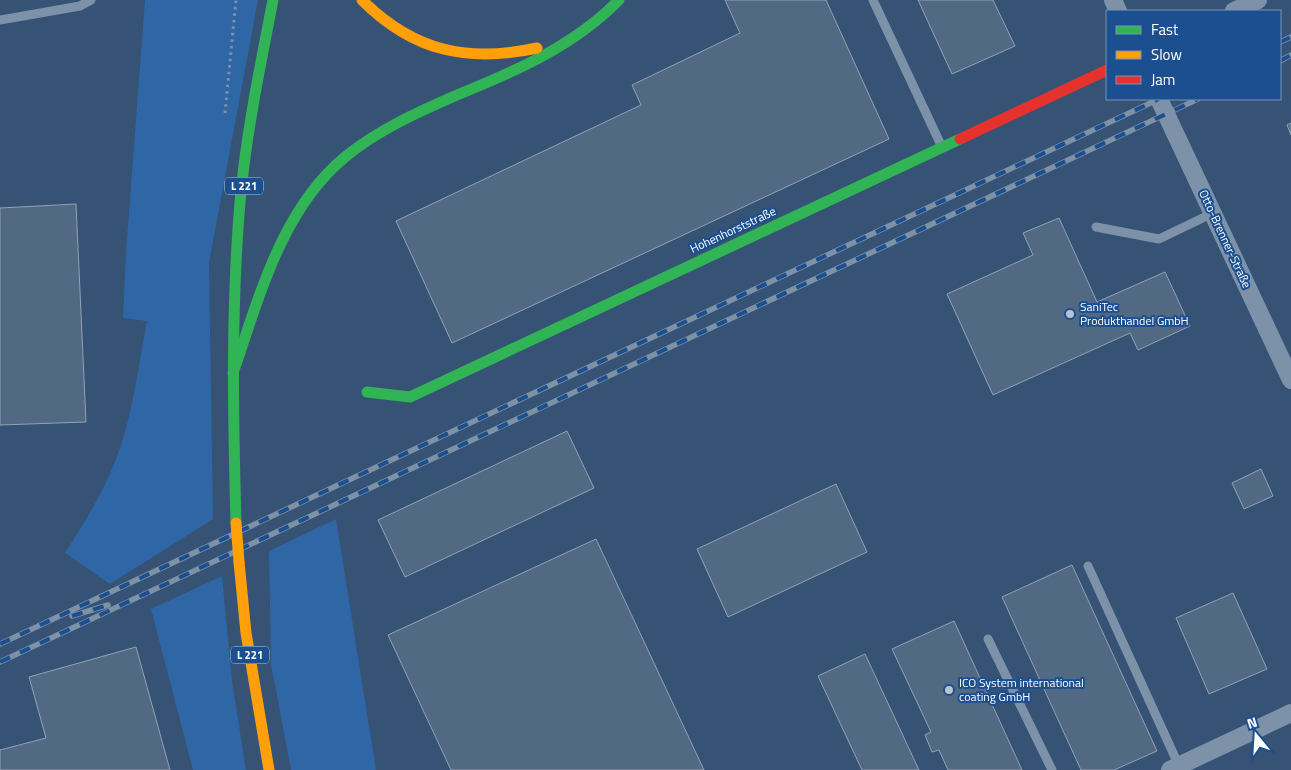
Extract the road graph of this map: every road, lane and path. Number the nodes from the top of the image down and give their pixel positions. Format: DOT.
graph roads {
  1 [pos="91,0"];
  2 [pos="273,0"];
  3 [pos="362,0"];
  4 [pos="620,0"];
  5 [pos="873,0"];
  6 [pos="1258,0"];
  7 [pos="1236,10"];
  8 [pos="0,20"];
  9 [pos="581,34"];
  10 [pos="1106,70"];
  11 [pos="1159,100"];
  12 [pos="942,148"];
  13 [pos="1213,213"];
  14 [pos="1096,227"];
  15 [pos="233,373"];
  16 [pos="1291,380"];
  17 [pos="367,392"];
  18 [pos="1088,566"];
  19 [pos="988,639"];
  20 [pos="1291,713"];
  21 [pos="1174,768"];
  22 [pos="269,770"];
  23 [pos="1052,770"];
  1 -- 8 [label="lane"];
  2 -- 15 [label="main road, L 221"];
  3 -- 9 [label="main road"];
  4 -- 9 [label="main road"];
  5 -- 12 [label="lane"];
  6 -- 7 [label="street"];
  9 -- 15 [label="main road"];
  10 -- 12 [label="main road, Hohenhorststraße"];
  11 -- 13 [label="street, Otto-Brenner-Straße"];
  12 -- 17 [label="main road, Hohenhorststraße"];
  13 -- 14 [label="lane"];
  13 -- 16 [label="street, Otto-Brenner-Straße"];
  15 -- 22 [label="main road, L 221, bridge"];
  18 -- 21 [label="lane"];
  19 -- 23 [label="lane"];
  20 -- 21 [label="street"];
}
